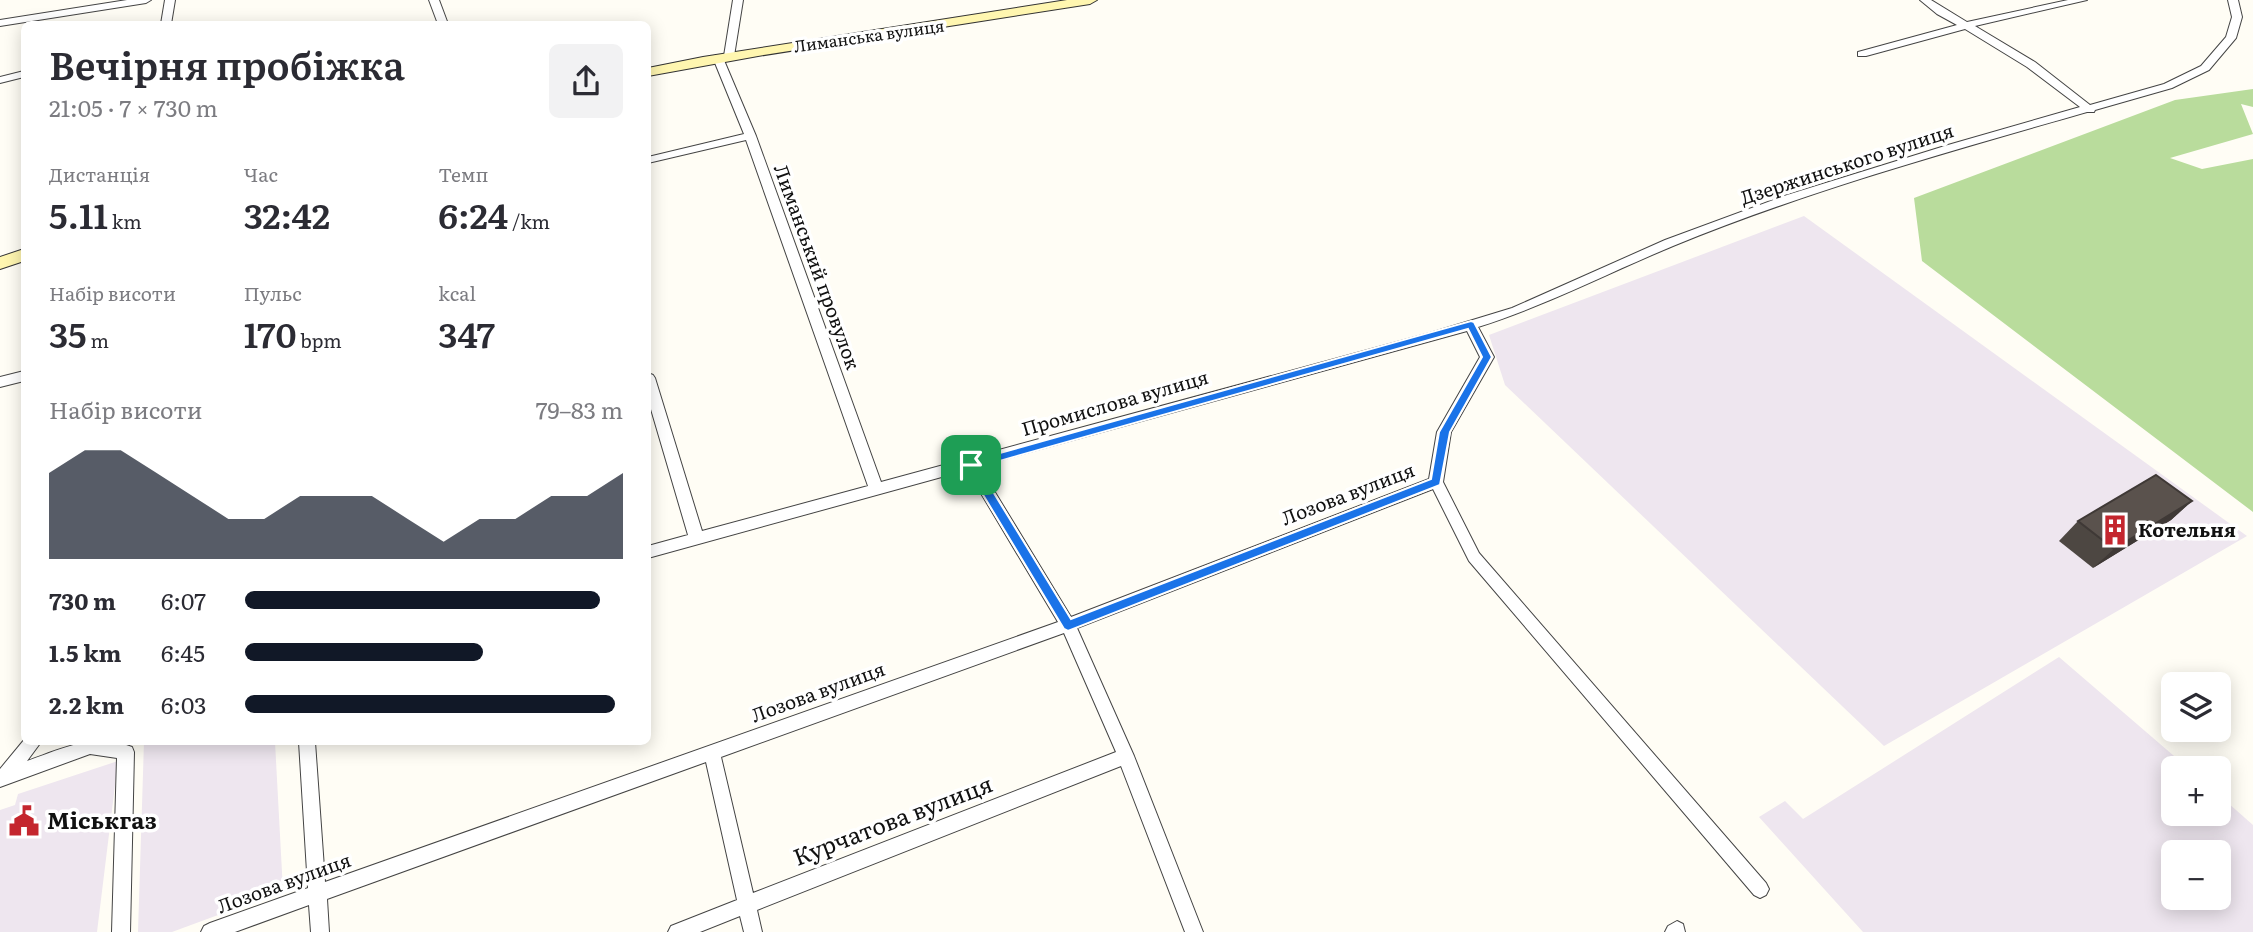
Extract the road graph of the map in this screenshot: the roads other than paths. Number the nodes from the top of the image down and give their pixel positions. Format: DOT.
graph roads {
  1 [pos="146,0"];
  2 [pos="170,0"];
  3 [pos="434,0"];
  4 [pos="738,0"];
  5 [pos="1090,0"];
  6 [pos="1925,0"];
  7 [pos="2082,0"];
  8 [pos="2233,0"];
  9 [pos="166,21"];
  10 [pos="442,21"];
  11 [pos="0,23"];
  12 [pos="1967,26"];
  13 [pos="1862,54"];
  14 [pos="723,57"];
  15 [pos="651,71"];
  16 [pos="21,75"];
  17 [pos="0,80"];
  18 [pos="2090,110"];
  19 [pos="750,136"];
  20 [pos="651,159"];
  21 [pos="21,256"];
  22 [pos="0,263"];
  23 [pos="1471,325"];
  24 [pos="1431,337"];
  25 [pos="21,377"];
  26 [pos="0,383"];
  27 [pos="651,388"];
  28 [pos="971,465"];
  29 [pos="1436,482"];
  30 [pos="877,490"];
  31 [pos="695,537"];
  32 [pos="651,551"];
  33 [pos="1068,625"];
  34 [pos="30,745"];
  35 [pos="84,745"];
  36 [pos="97,745"];
  37 [pos="307,745"];
  38 [pos="712,752"];
  39 [pos="1126,756"];
  40 [pos="2,778"];
  41 [pos="1760,890"];
  42 [pos="318,894"];
  43 [pos="747,904"];
  44 [pos="121,932"];
  45 [pos="210,932"];
  46 [pos="320,932"];
  47 [pos="677,932"];
  48 [pos="753,932"];
  49 [pos="1194,932"];
  1 -- 11 [label="street"];
  2 -- 9 [label="street"];
  3 -- 10 [label="street"];
  4 -- 14 [label="street"];
  5 -- 14 [label="street, Лиманська вулиця"];
  6 -- 12 [label="street"];
  7 -- 12 [label="street"];
  8 -- 18 [label="street, Дзержинського вулиця"];
  12 -- 13 [label="street"];
  12 -- 18 [label="street"];
  14 -- 15 [label="street, Лиманська вулиця"];
  14 -- 19 [label="street, Лиманський провулок"];
  16 -- 17 [label="street"];
  18 -- 23 [label="street, Дзержинського вулиця"];
  19 -- 20 [label="street"];
  19 -- 30 [label="street, Лиманський провулок"];
  21 -- 22 [label="street"];
  23 -- 24 [label="street, Дзержинського вулиця"];
  23 -- 29 [label="street"];
  24 -- 28 [label="street, Промислова вулиця"];
  25 -- 26 [label="street"];
  27 -- 31 [label="street"];
  28 -- 30 [label="street, Промислова вулиця"];
  28 -- 33 [label="street"];
  29 -- 33 [label="street, Лозова вулиця"];
  29 -- 41 [label="street"];
  30 -- 31 [label="street, Промислова вулиця"];
  31 -- 32 [label="street, Промислова вулиця"];
  33 -- 38 [label="street, Лозова вулиця"];
  33 -- 39 [label="street"];
  34 -- 40 [label="street"];
  35 -- 40 [label="street"];
  36 -- 44 [label="street"];
  37 -- 42 [label="street"];
  38 -- 42 [label="street, Лозова вулиця"];
  38 -- 43 [label="street"];
  39 -- 43 [label="street, Курчатова вулиця"];
  39 -- 49 [label="street"];
  42 -- 45 [label="street, Лозова вулиця"];
  42 -- 46 [label="street"];
  43 -- 47 [label="street, Курчатова вулиця"];
  43 -- 48 [label="street"];
}
